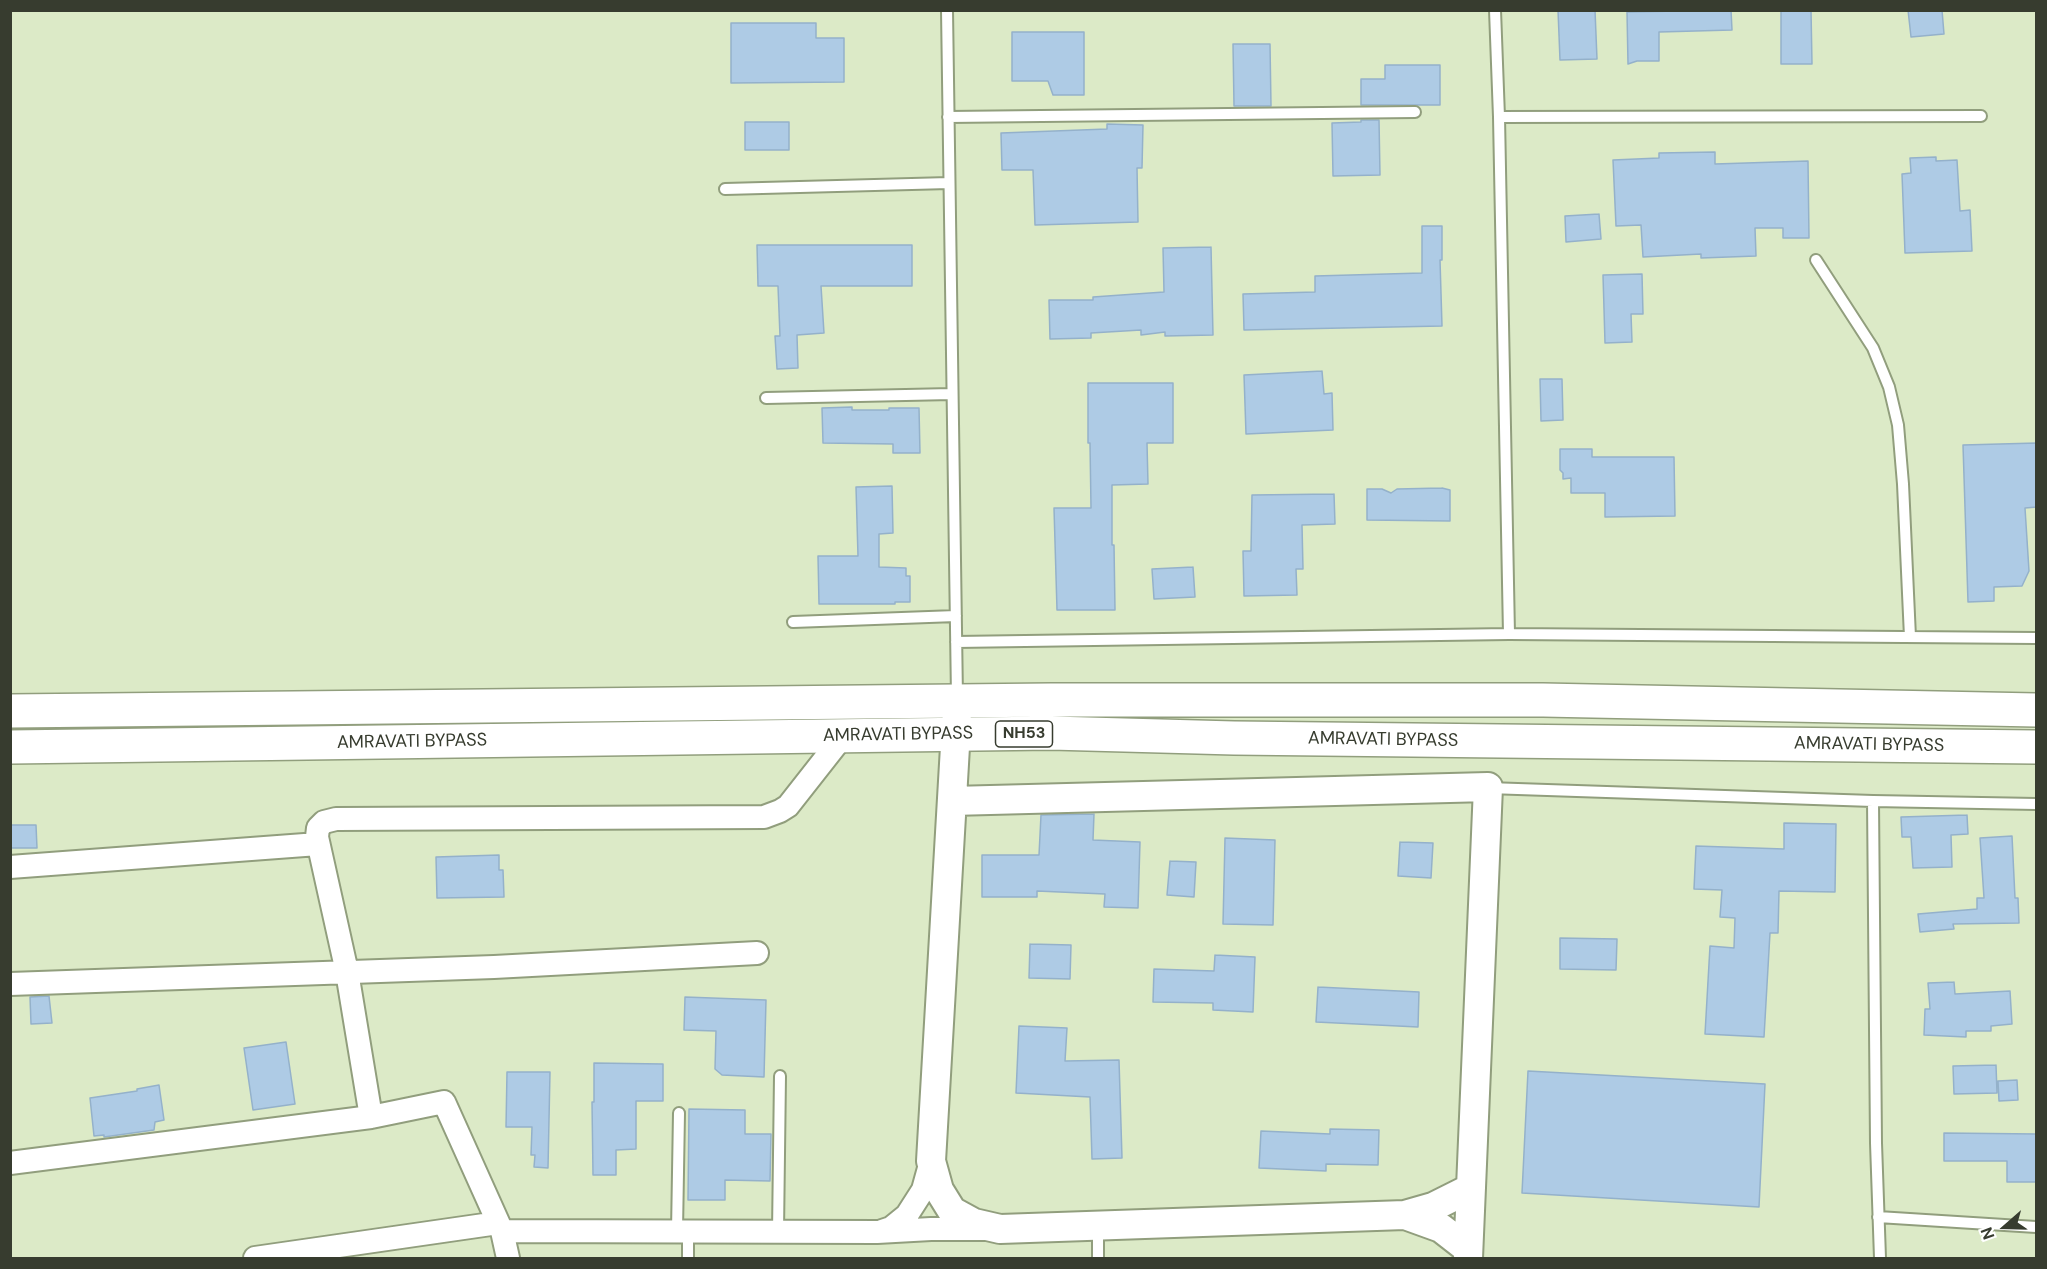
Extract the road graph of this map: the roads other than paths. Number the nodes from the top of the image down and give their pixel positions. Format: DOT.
graph roads {
  1 [pos="946,10"];
  2 [pos="1496,10"];
  3 [pos="1415,112"];
  4 [pos="1981,116"];
  5 [pos="948,117"];
  6 [pos="1499,117"];
  7 [pos="949,183"];
  8 [pos="725,189"];
  9 [pos="1816,260"];
  10 [pos="952,394"];
  11 [pos="766,398"];
  12 [pos="956,616"];
  13 [pos="793,622"];
  14 [pos="1509,634"];
  15 [pos="1910,637"];
  16 [pos="2037,638"];
  17 [pos="956,642"];
  18 [pos="957,701"];
  19 [pos="2037,710"];
  20 [pos="10,711"];
  21 [pos="957,735"];
  22 [pos="843,736"];
  23 [pos="10,747"];
  24 [pos="2037,747"];
  25 [pos="1488,788"];
  26 [pos="952,801"];
  27 [pos="1874,801"];
  28 [pos="2037,804"];
  29 [pos="318,844"];
  30 [pos="10,867"];
  31 [pos="757,953"];
  32 [pos="347,972"];
  33 [pos="10,984"];
  34 [pos="780,1076"];
  35 [pos="679,1113"];
  36 [pos="371,1116"];
  37 [pos="931,1161"];
  38 [pos="10,1162"];
  39 [pos="1471,1188"];
  40 [pos="1405,1215"];
  41 [pos="1878,1217"];
  42 [pos="1098,1226"];
  43 [pos="500,1227"];
  44 [pos="2037,1227"];
  45 [pos="1000,1229"];
  46 [pos="682,1231"];
  47 [pos="778,1232"];
  48 [pos="878,1232"];
  49 [pos="1468,1254"];
  50 [pos="255,1258"];
  51 [pos="508,1258"];
  52 [pos="688,1258"];
  53 [pos="1098,1258"];
  54 [pos="1880,1258"];
  1 -- 5 [label="lane"];
  2 -- 6 [label="lane"];
  3 -- 5 [label="lane"];
  4 -- 6 [label="lane"];
  5 -- 7 [label="lane"];
  6 -- 14 [label="lane"];
  7 -- 8 [label="lane"];
  7 -- 10 [label="lane"];
  9 -- 15 [label="lane"];
  10 -- 11 [label="lane"];
  10 -- 12 [label="lane"];
  12 -- 13 [label="lane"];
  12 -- 17 [label="lane"];
  14 -- 15 [label="lane"];
  14 -- 17 [label="lane"];
  15 -- 16 [label="lane"];
  17 -- 18 [label="lane"];
  18 -- 19 [label="highway, AMRAVATI BYPASS / NH53"];
  18 -- 20 [label="highway, AMRAVATI BYPASS / NH53"];
  18 -- 21 [label="street"];
  21 -- 22 [label="highway, AMRAVATI BYPASS / NH53"];
  21 -- 24 [label="highway, AMRAVATI BYPASS / NH53"];
  21 -- 26 [label="street"];
  22 -- 23 [label="highway, AMRAVATI BYPASS / NH53"];
  22 -- 29 [label="street"];
  25 -- 26 [label="street"];
  25 -- 27 [label="lane"];
  25 -- 39 [label="street"];
  26 -- 37 [label="street"];
  27 -- 28 [label="lane"];
  27 -- 41 [label="lane"];
  29 -- 30 [label="street"];
  29 -- 32 [label="street"];
  31 -- 32 [label="street"];
  32 -- 33 [label="street"];
  32 -- 36 [label="street"];
  34 -- 47 [label="lane"];
  35 -- 46 [label="lane"];
  36 -- 38 [label="street"];
  36 -- 43 [label="street"];
  37 -- 45 [label="street"];
  37 -- 48 [label="street"];
  39 -- 40 [label="street"];
  39 -- 49 [label="street"];
  40 -- 42 [label="street"];
  40 -- 49 [label="street"];
  41 -- 44 [label="lane"];
  41 -- 54 [label="lane"];
  42 -- 45 [label="street"];
  42 -- 53 [label="lane"];
  43 -- 46 [label="street"];
  43 -- 50 [label="street"];
  43 -- 51 [label="street"];
  45 -- 48 [label="street"];
  46 -- 47 [label="street"];
  46 -- 52 [label="lane"];
  47 -- 48 [label="street"];
}
